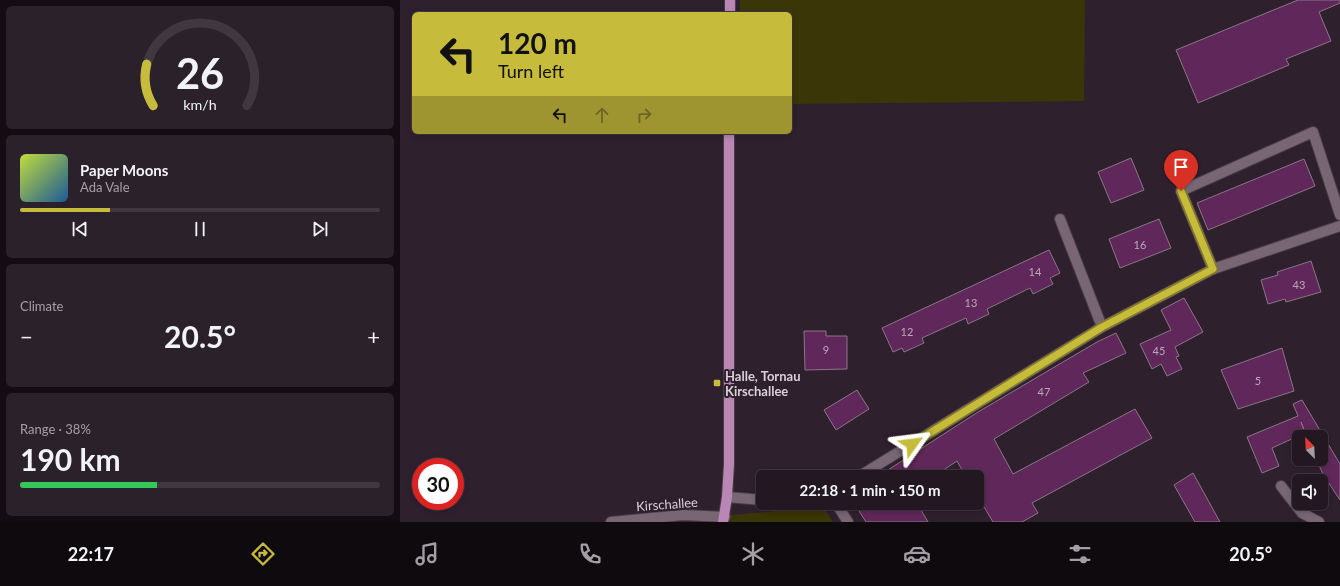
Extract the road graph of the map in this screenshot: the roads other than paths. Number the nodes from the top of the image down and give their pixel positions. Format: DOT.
graph roads {
  1 [pos="730,0"];
  2 [pos="730,12"];
  3 [pos="729,134"];
  4 [pos="1340,215"];
  5 [pos="1060,219"];
  6 [pos="1340,226"];
  7 [pos="1213,269"];
  8 [pos="1102,327"];
  9 [pos="869,470"];
  10 [pos="1281,486"];
  11 [pos="728,497"];
  12 [pos="756,499"];
  13 [pos="840,510"];
  14 [pos="724,519"];
  15 [pos="612,522"];
  16 [pos="848,522"];
  17 [pos="1319,522"];
  1 -- 2 [label="main road"];
  3 -- 11 [label="main road"];
  4 -- 7 [label="street"];
  5 -- 8 [label="street"];
  6 -- 7 [label="street"];
  7 -- 8 [label="street"];
  8 -- 9 [label="street"];
  10 -- 17 [label="street"];
  11 -- 12 [label="street"];
  11 -- 14 [label="main road"];
  13 -- 16 [label="street"];
  14 -- 15 [label="street, Kirschallee"];
}
